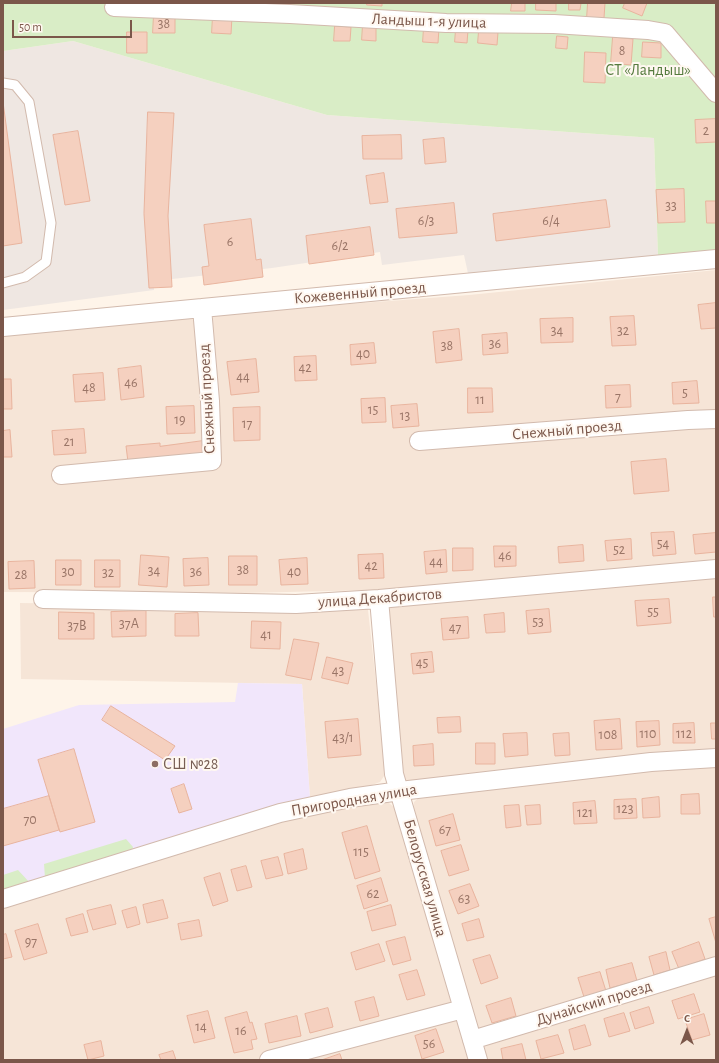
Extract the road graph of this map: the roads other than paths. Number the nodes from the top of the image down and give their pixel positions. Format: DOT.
graph roads {
  1 [pos="114,7"];
  2 [pos="3,83"];
  3 [pos="716,93"];
  4 [pos="716,259"];
  5 [pos="3,283"];
  6 [pos="202,308"];
  7 [pos="3,327"];
  8 [pos="716,419"];
  9 [pos="418,441"];
  10 [pos="61,475"];
  11 [pos="716,569"];
  12 [pos="379,599"];
  13 [pos="43,600"];
  14 [pos="716,758"];
  15 [pos="400,790"];
  16 [pos="3,899"];
  17 [pos="716,966"];
  18 [pos="463,1009"];
  19 [pos="472,1040"];
  20 [pos="269,1060"];
  21 [pos="478,1060"];
  1 -- 3 [label="street, Ландыш 1-я улица"];
  2 -- 5 [label="lane"];
  4 -- 6 [label="street, Кожевенный проезд"];
  6 -- 7 [label="street, Кожевенный проезд"];
  6 -- 10 [label="street, Снежный проезд"];
  8 -- 9 [label="street, Снежный проезд"];
  11 -- 12 [label="street, улица Декабристов"];
  12 -- 13 [label="street, улица Декабристов"];
  12 -- 15 [label="street, Белорусская улица"];
  14 -- 15 [label="street, Пригородная улица"];
  15 -- 16 [label="street, Пригородная улица"];
  15 -- 18 [label="street, Белорусская улица"];
  17 -- 19 [label="street, Дунайский проезд"];
  18 -- 19 [label="street, Белорусская улица"];
  18 -- 20 [label="street"];
  19 -- 21 [label="street, Белорусская улица"];
}
